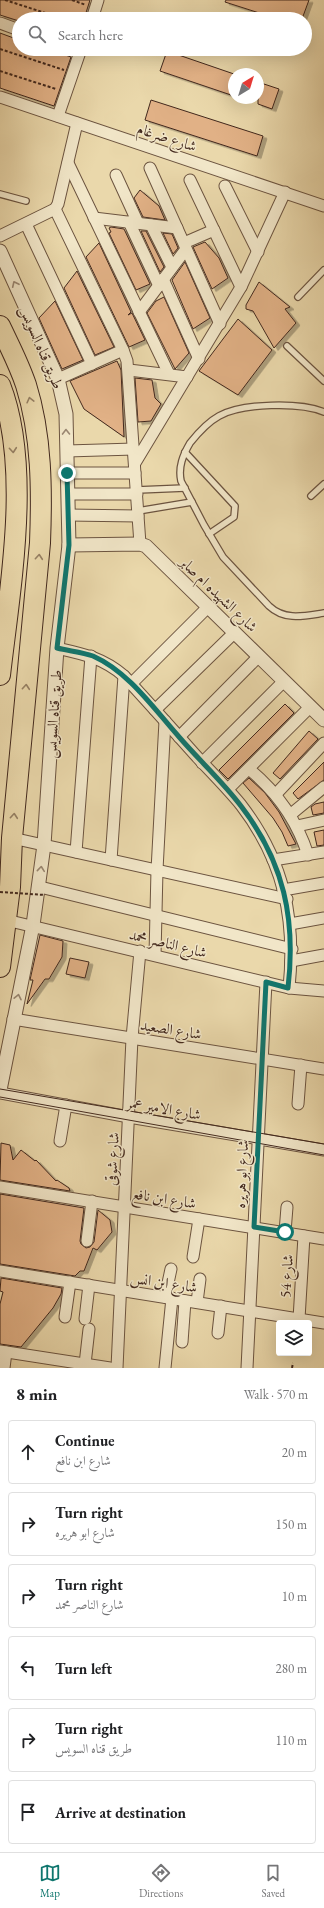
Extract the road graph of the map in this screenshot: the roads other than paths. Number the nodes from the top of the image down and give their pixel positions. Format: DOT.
graph roads {
  1 [pos="0,23"];
  2 [pos="12,27"];
  3 [pos="77,56"];
  4 [pos="0,97"];
  5 [pos="58,116"];
  6 [pos="77,123"];
  7 [pos="68,163"];
  8 [pos="150,168"];
  9 [pos="116,175"];
  10 [pos="190,180"];
  11 [pos="225,186"];
  12 [pos="285,192"];
  13 [pos="0,194"];
  14 [pos="26,201"];
  15 [pos="324,206"];
  16 [pos="55,209"];
  17 [pos="94,218"];
  18 [pos="134,223"];
  19 [pos="26,224"];
  20 [pos="152,225"];
  21 [pos="177,228"];
  22 [pos="214,230"];
  23 [pos="0,236"];
  24 [pos="185,246"];
  25 [pos="0,251"];
  26 [pos="258,252"];
  27 [pos="172,267"];
  28 [pos="323,272"];
  29 [pos="161,283"];
  30 [pos="241,287"];
  31 [pos="298,297"];
  32 [pos="139,312"];
  33 [pos="220,324"];
  34 [pos="0,326"];
  35 [pos="287,346"];
  36 [pos="123,350"];
  37 [pos="199,359"];
  38 [pos="92,364"];
  39 [pos="128,370"];
  40 [pos="169,374"];
  41 [pos="187,377"];
  42 [pos="58,379"];
  43 [pos="324,381"];
  44 [pos="0,385"];
  45 [pos="324,412"];
  46 [pos="134,449"];
  47 [pos="67,451"];
  48 [pos="184,452"];
  49 [pos="135,468"];
  50 [pos="67,473"];
  51 [pos="324,484"];
  52 [pos="185,488"];
  53 [pos="137,492"];
  54 [pos="68,494"];
  55 [pos="311,496"];
  56 [pos="192,502"];
  57 [pos="138,513"];
  58 [pos="68,515"];
  59 [pos="209,534"];
  60 [pos="140,544"];
  61 [pos="69,545"];
  62 [pos="209,606"];
  63 [pos="324,613"];
  64 [pos="235,632"];
  65 [pos="57,648"];
  66 [pos="91,656"];
  67 [pos="259,656"];
  68 [pos="0,675"];
  69 [pos="128,680"];
  70 [pos="284,681"];
  71 [pos="310,706"];
  72 [pos="155,710"];
  73 [pos="324,720"];
  74 [pos="165,721"];
  75 [pos="179,737"];
  76 [pos="324,743"];
  77 [pos="202,763"];
  78 [pos="249,769"];
  79 [pos="324,787"];
  80 [pos="228,789"];
  81 [pos="276,794"];
  82 [pos="290,814"];
  83 [pos="324,820"];
  84 [pos="297,826"];
  85 [pos="12,838"];
  86 [pos="44,845"];
  87 [pos="76,852"];
  88 [pos="324,852"];
  89 [pos="308,855"];
  90 [pos="111,860"];
  91 [pos="273,860"];
  92 [pos="157,870"];
  93 [pos="324,883"];
  94 [pos="42,891"];
  95 [pos="285,895"];
  96 [pos="157,916"];
  97 [pos="324,918"];
  98 [pos="6,920"];
  99 [pos="290,924"];
  100 [pos="33,925"];
  101 [pos="292,949"];
  102 [pos="140,951"];
  103 [pos="155,955"];
  104 [pos="324,955"];
  105 [pos="291,961"];
  106 [pos="0,967"];
  107 [pos="266,982"];
  108 [pos="288,988"];
  109 [pos="324,991"];
  110 [pos="13,1019"];
  111 [pos="132,1038"];
  112 [pos="262,1059"];
  113 [pos="301,1065"];
  114 [pos="324,1069"];
  115 [pos="0,1090"];
  116 [pos="0,1093"];
  117 [pos="66,1104"];
  118 [pos="298,1104"];
  119 [pos="129,1117"];
  120 [pos="258,1139"];
  121 [pos="60,1141"];
  122 [pos="324,1150"];
  123 [pos="0,1187"];
  124 [pos="92,1201"];
  125 [pos="125,1207"];
  126 [pos="287,1207"];
  127 [pos="199,1219"];
  128 [pos="254,1227"];
  129 [pos="285,1232"];
  130 [pos="304,1236"];
  131 [pos="324,1239"];
  132 [pos="87,1240"];
  133 [pos="193,1257"];
  134 [pos="171,1269"];
  135 [pos="0,1271"];
  136 [pos="200,1279"];
  137 [pos="70,1282"];
  138 [pos="89,1285"];
  139 [pos="122,1290"];
  140 [pos="169,1298"];
  141 [pos="186,1301"];
  142 [pos="197,1302"];
  143 [pos="221,1306"];
  144 [pos="250,1311"];
  145 [pos="65,1318"];
  146 [pos="298,1319"];
  147 [pos="324,1323"];
  148 [pos="218,1333"];
  149 [pos="182,1342"];
  150 [pos="3,1351"];
  151 [pos="85,1364"];
  152 [pos="4,1368"];
  153 [pos="110,1368"];
  154 [pos="117,1368"];
  155 [pos="166,1368"];
  156 [pos="247,1368"];
  1 -- 2 [label="street"];
  3 -- 5 [label="street"];
  4 -- 5 [label="street, شارع ضرغام"];
  5 -- 6 [label="street, شارع ضرغام"];
  6 -- 7 [label="street"];
  6 -- 12 [label="street, شارع ضرغام"];
  7 -- 16 [label="street"];
  7 -- 17 [label="street"];
  8 -- 21 [label="street"];
  9 -- 18 [label="street"];
  10 -- 22 [label="street"];
  11 -- 26 [label="street"];
  12 -- 15 [label="street, شارع ضرغام"];
  12 -- 26 [label="street"];
  13 -- 14 [label="lane"];
  16 -- 19 [label="street"];
  16 -- 36 [label="street"];
  17 -- 18 [label="street"];
  17 -- 32 [label="street"];
  18 -- 20 [label="street"];
  18 -- 29 [label="street"];
  19 -- 23 [label="street"];
  19 -- 38 [label="street"];
  20 -- 21 [label="street"];
  20 -- 27 [label="street"];
  21 -- 24 [label="street"];
  22 -- 24 [label="street"];
  22 -- 30 [label="street"];
  24 -- 27 [label="street"];
  24 -- 33 [label="street"];
  42 -- 25 [label="street, طريق قناه السويس, one-way"];
  26 -- 30 [label="street"];
  27 -- 29 [label="street"];
  28 -- 31 [label="lane"];
  29 -- 32 [label="street"];
  29 -- 37 [label="street"];
  30 -- 33 [label="street"];
  32 -- 40 [label="street"];
  33 -- 37 [label="street"];
  85 -- 34 [label="highway, طريق قناه السويس, one-way"];
  35 -- 43 [label="lane"];
  36 -- 38 [label="street"];
  36 -- 39 [label="street"];
  37 -- 41 [label="street"];
  38 -- 42 [label="street"];
  39 -- 40 [label="street"];
  39 -- 46 [label="street"];
  40 -- 41 [label="street"];
  41 -- 49 [label="street"];
  47 -- 42 [label="street, طريق قناه السويس, one-way"];
  44 -- 68 [label="highway, one-way"];
  45 -- 48 [label="lane"];
  46 -- 47 [label="street"];
  46 -- 49 [label="street"];
  47 -- 50 [label="street, طريق قناه السويس"];
  48 -- 52 [label="lane"];
  48 -- 59 [label="lane"];
  49 -- 50 [label="street"];
  49 -- 53 [label="street"];
  50 -- 54 [label="street, طريق قناه السويس"];
  51 -- 55 [label="lane"];
  52 -- 53 [label="lane"];
  52 -- 56 [label="lane"];
  53 -- 54 [label="street"];
  53 -- 57 [label="street"];
  54 -- 58 [label="street, طريق قناه السويس"];
  56 -- 57 [label="lane"];
  56 -- 59 [label="lane"];
  57 -- 58 [label="street"];
  57 -- 60 [label="street"];
  58 -- 61 [label="street, طريق قناه السويس"];
  59 -- 63 [label="lane"];
  60 -- 61 [label="street"];
  60 -- 62 [label="street, شارع الشهيده ام صابر"];
  61 -- 65 [label="street, طريق قناه السويس"];
  62 -- 64 [label="street, شارع الشهيده ام صابر"];
  62 -- 69 [label="street"];
  64 -- 67 [label="street, شارع الشهيده ام صابر"];
  64 -- 72 [label="street"];
  65 -- 66 [label="street"];
  65 -- 86 [label="street, طريق قناه السويس"];
  66 -- 69 [label="street"];
  66 -- 87 [label="street"];
  67 -- 70 [label="street, شارع الشهيده ام صابر"];
  67 -- 75 [label="street"];
  69 -- 72 [label="street"];
  69 -- 90 [label="street"];
  70 -- 71 [label="street, شارع الشهيده ام صابر"];
  70 -- 77 [label="street"];
  71 -- 73 [label="street, شارع الشهيده ام صابر"];
  71 -- 78 [label="street"];
  72 -- 74 [label="street"];
  74 -- 75 [label="street"];
  74 -- 92 [label="street"];
  75 -- 77 [label="street"];
  76 -- 81 [label="street"];
  77 -- 80 [label="street"];
  78 -- 80 [label="street"];
  78 -- 81 [label="street"];
  79 -- 82 [label="street"];
  80 -- 91 [label="street"];
  81 -- 82 [label="street"];
  82 -- 84 [label="street"];
  83 -- 84 [label="street"];
  84 -- 89 [label="street"];
  85 -- 86 [label="street"];
  85 -- 98 [label="highway, طريق قناه السويس"];
  86 -- 87 [label="street"];
  94 -- 86 [label="street, طريق قناه السويس, one-way"];
  87 -- 90 [label="street"];
  88 -- 89 [label="street"];
  89 -- 91 [label="street"];
  90 -- 92 [label="street"];
  91 -- 95 [label="street"];
  92 -- 95 [label="street"];
  92 -- 96 [label="street"];
  93 -- 95 [label="street"];
  94 -- 96 [label="street"];
  94 -- 100 [label="street, طريق قناه السويس"];
  95 -- 99 [label="street"];
  96 -- 101 [label="street"];
  96 -- 103 [label="street"];
  97 -- 99 [label="street"];
  98 -- 100 [label="street, شارع الناصر محمد"];
  98 -- 106 [label="highway, طريق قناه السويس"];
  99 -- 101 [label="street"];
  100 -- 102 [label="street, شارع الناصر محمد"];
  110 -- 100 [label="street, طريق قناه السويس, one-way"];
  101 -- 105 [label="street"];
  102 -- 103 [label="street, شارع الناصر محمد"];
  102 -- 111 [label="street, شارع شوقى"];
  103 -- 107 [label="street, شارع الناصر محمد"];
  104 -- 105 [label="street"];
  105 -- 108 [label="street"];
  107 -- 108 [label="street, شارع الناصر محمد"];
  107 -- 112 [label="street, شارع ابو هريره"];
  108 -- 109 [label="street, شارع الناصر محمد"];
  110 -- 111 [label="street, شارع الصعيد"];
  110 -- 115 [label="street, طريق قناه السويس"];
  111 -- 112 [label="street, شارع الصعيد"];
  111 -- 119 [label="street, شارع شوقى"];
  112 -- 113 [label="street, شارع الصعيد"];
  112 -- 120 [label="street, شارع ابو هريره"];
  113 -- 114 [label="street, شارع الصعيد"];
  113 -- 118 [label="street"];
  116 -- 117 [label="street, شارع الامير عمر"];
  117 -- 119 [label="street, شارع الامير عمر"];
  117 -- 121 [label="street"];
  119 -- 120 [label="street, شارع الامير عمر"];
  119 -- 125 [label="street, شارع شوقى"];
  120 -- 122 [label="street, شارع الامير عمر"];
  120 -- 128 [label="street, شارع ابو هريره"];
  123 -- 124 [label="street, شارع ابن نافع"];
  124 -- 125 [label="street, شارع ابن نافع"];
  124 -- 132 [label="street"];
  125 -- 127 [label="street, شارع ابن نافع"];
  125 -- 139 [label="street, شارع شوقى"];
  126 -- 129 [label="street"];
  127 -- 128 [label="street, شارع ابن نافع"];
  127 -- 133 [label="street"];
  128 -- 129 [label="street, شارع ابن نافع"];
  128 -- 144 [label="street, شارع ابو هريره"];
  129 -- 130 [label="street, شارع ابن نافع"];
  130 -- 131 [label="street, شارع ابن نافع"];
  130 -- 146 [label="street, شارع 54"];
  134 -- 140 [label="street"];
  135 -- 137 [label="street, شارع ابن انس"];
  136 -- 142 [label="street"];
  137 -- 138 [label="street, شارع ابن انس"];
  137 -- 145 [label="street"];
  138 -- 139 [label="street, شارع ابن انس"];
  138 -- 151 [label="street"];
  139 -- 140 [label="street, شارع ابن انس"];
  139 -- 154 [label="street, شارع شوقى"];
  140 -- 141 [label="street, شارع ابن انس"];
  140 -- 155 [label="street"];
  141 -- 142 [label="street, شارع ابن انس"];
  141 -- 149 [label="street"];
  142 -- 143 [label="street, شارع ابن انس"];
  143 -- 144 [label="street, شارع ابن انس"];
  143 -- 148 [label="street"];
  144 -- 146 [label="street, شارع ابن انس"];
  144 -- 156 [label="street, شارع ابو هريره"];
  146 -- 147 [label="street, شارع ابن انس"];
  150 -- 151 [label="street"];
  150 -- 152 [label="street"];
  151 -- 153 [label="street"];
}
